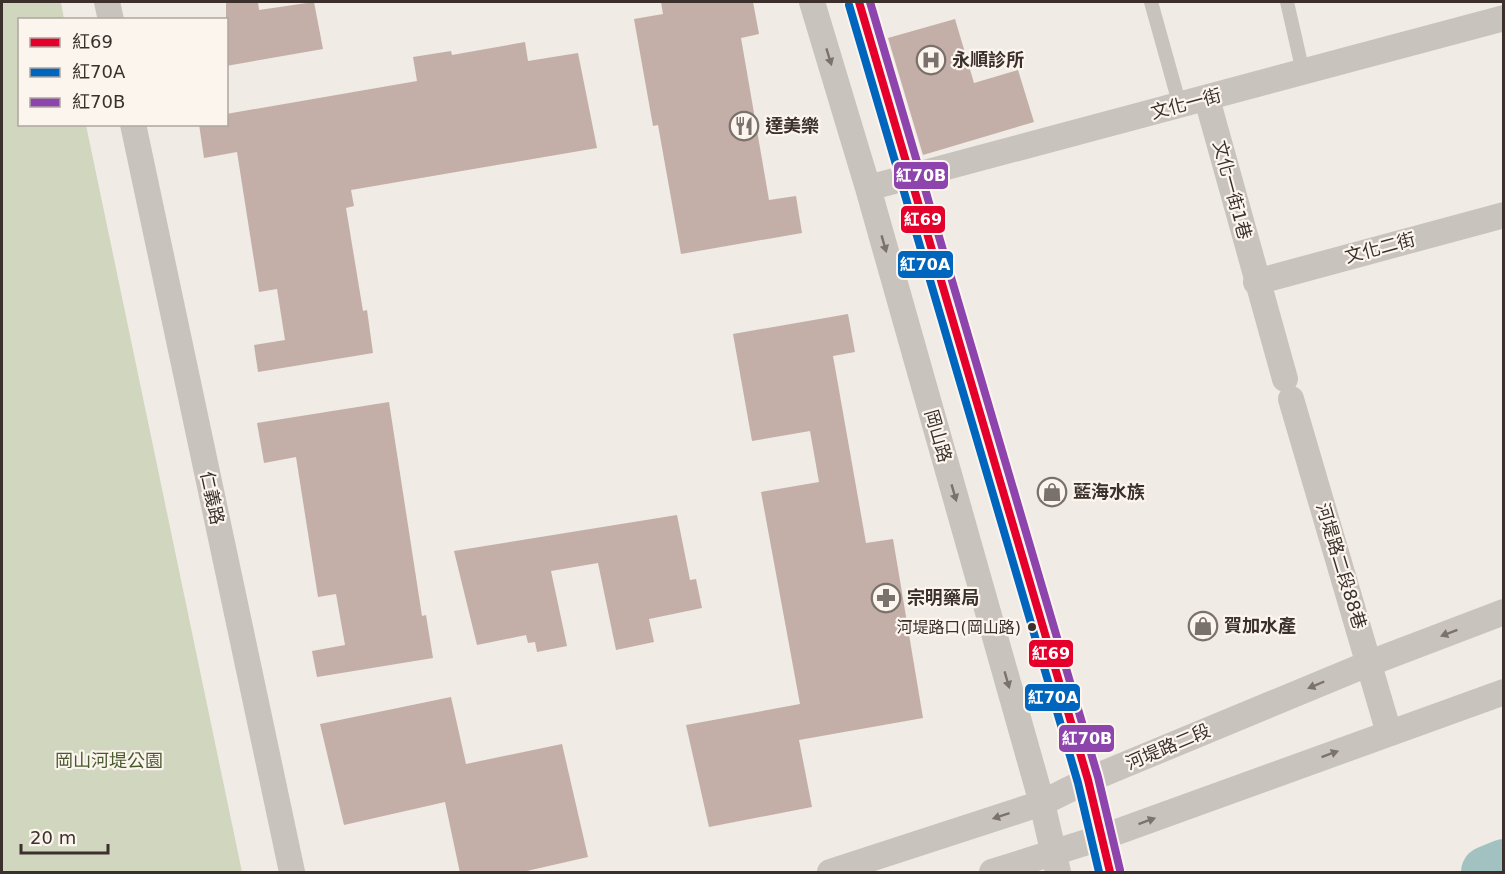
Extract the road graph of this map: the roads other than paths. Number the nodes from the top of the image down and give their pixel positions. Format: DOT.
graph roads {
  1 [pos="107,2"];
  2 [pos="812,2"];
  3 [pos="859,2"];
  4 [pos="1151,2"];
  5 [pos="1287,2"];
  6 [pos="111,18"];
  7 [pos="1503,18"];
  8 [pos="1304,72"];
  9 [pos="1207,99"];
  10 [pos="1179,106"];
  11 [pos="133,126"];
  12 [pos="909,176"];
  13 [pos="868,188"];
  14 [pos="1503,215"];
  15 [pos="1256,282"];
  16 [pos="1288,389"];
  17 [pos="1503,612"];
  18 [pos="1370,663"];
  19 [pos="1503,692"];
  20 [pos="1389,733"];
  21 [pos="1088,780"];
  22 [pos="1042,803"];
  23 [pos="1103,837"];
  24 [pos="1056,862"];
  25 [pos="292,873"];
  26 [pos="830,873"];
  27 [pos="992,873"];
  28 [pos="1110,873"];
  1 -- 6 [label="street"];
  2 -- 13 [label="street, 岡山路, one-way"];
  3 -- 12 [label="street"];
  4 -- 10 [label="lane"];
  5 -- 8 [label="lane"];
  7 -- 8 [label="street, 文化一街"];
  8 -- 9 [label="street, 文化一街"];
  9 -- 10 [label="street, 文化一街"];
  9 -- 15 [label="street, 文化一街1巷"];
  10 -- 12 [label="street, 文化一街"];
  11 -- 25 [label="street, 仁義路"];
  12 -- 13 [label="street, 文化一街"];
  12 -- 21 [label="street"];
  13 -- 22 [label="street, 岡山路, one-way"];
  14 -- 15 [label="street, 文化二街"];
  15 -- 16 [label="street, 文化一街1巷"];
  16 -- 18 [label="street, 河堤路二段88巷"];
  17 -- 18 [label="street, 河堤路二段, one-way"];
  18 -- 20 [label="street, 河堤路二段88巷"];
  18 -- 21 [label="street, 河堤路二段, one-way"];
  19 -- 20 [label="street"];
  23 -- 20 [label="street, one-way"];
  21 -- 22 [label="street, 河堤路二段"];
  21 -- 23 [label="street"];
  22 -- 24 [label="street, 岡山路"];
  22 -- 26 [label="street, 河堤路二段, one-way"];
  23 -- 24 [label="street"];
  23 -- 28 [label="street"];
  24 -- 27 [label="street"];
}
